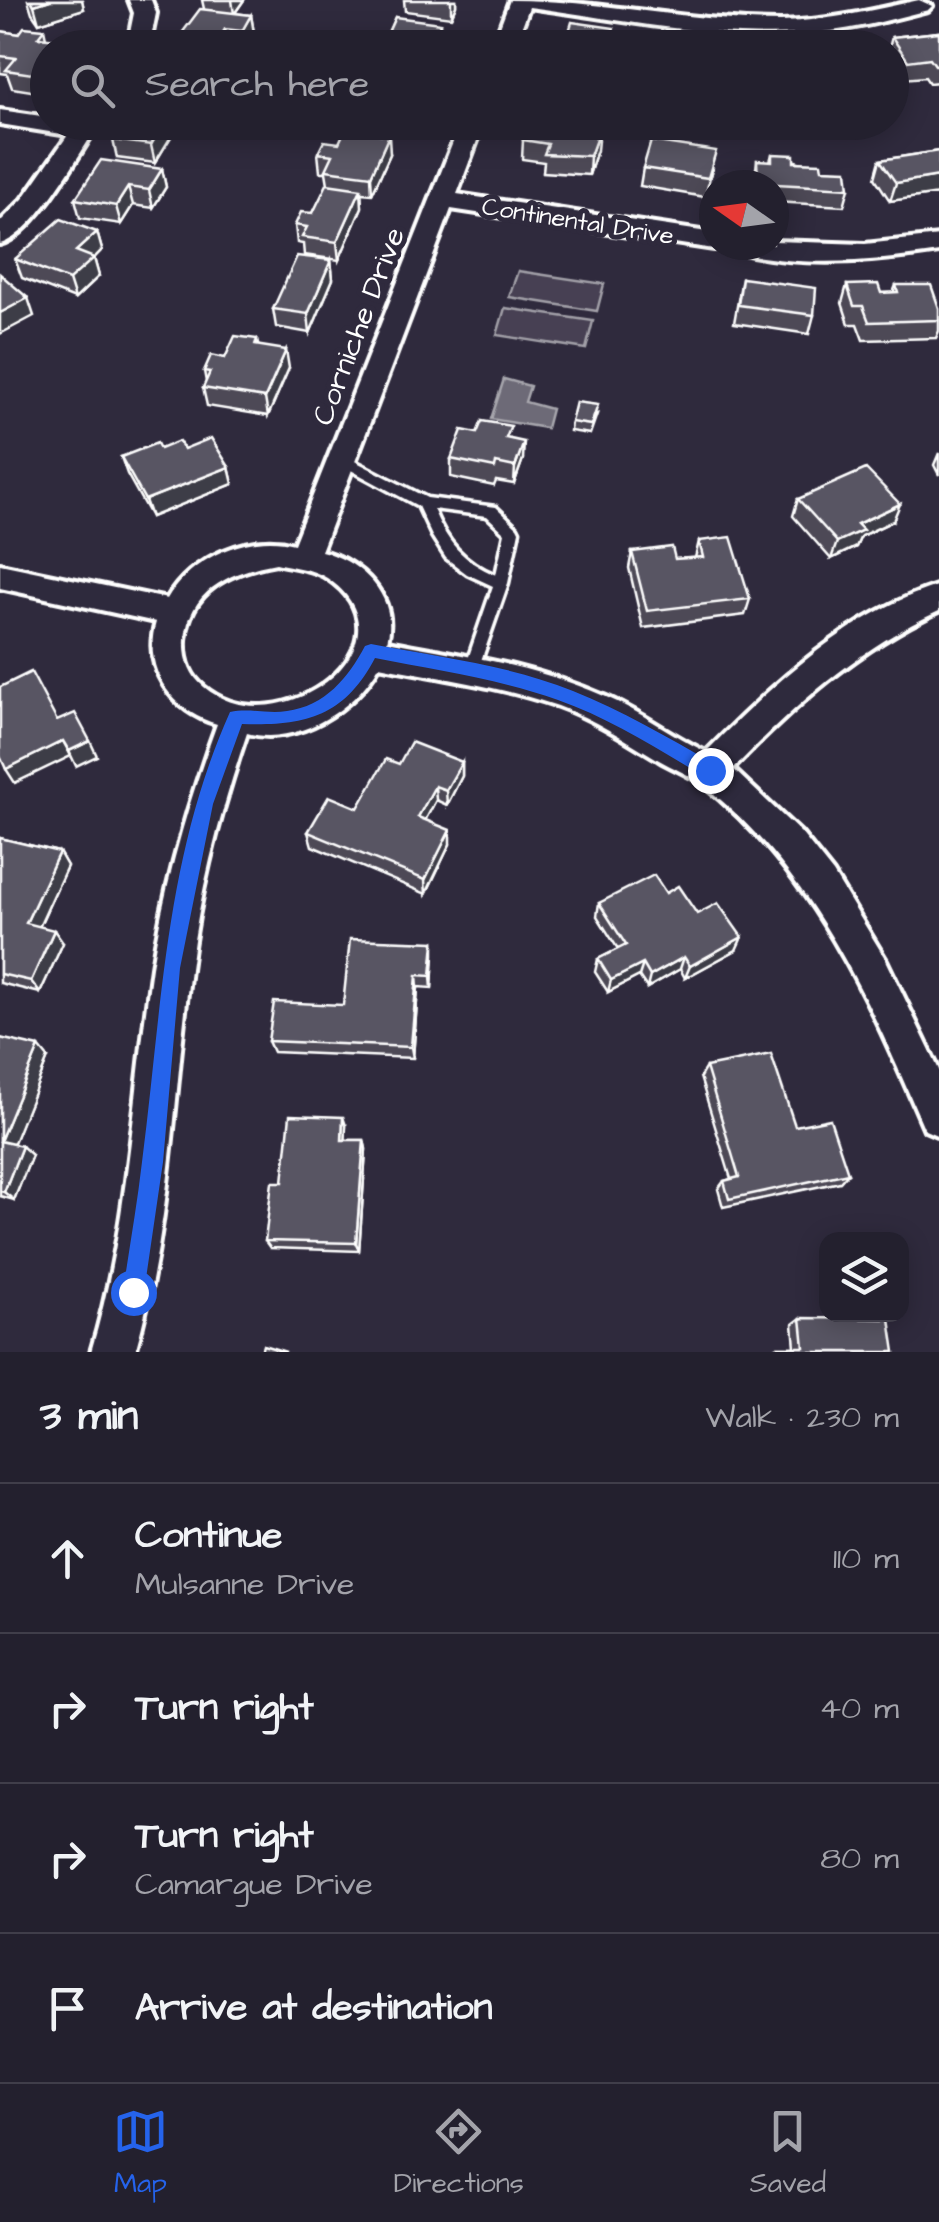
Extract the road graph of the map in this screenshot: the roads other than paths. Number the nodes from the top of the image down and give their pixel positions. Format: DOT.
graph roads {
  1 [pos="140,0"];
  2 [pos="524,0"];
  3 [pos="921,6"];
  4 [pos="142,30"];
  5 [pos="511,30"];
  6 [pos="0,117"];
  7 [pos="30,120"];
  8 [pos="77,140"];
  9 [pos="466,140"];
  10 [pos="443,200"];
  11 [pos="0,236"];
  12 [pos="699,239"];
  13 [pos="939,244"];
  14 [pos="789,250"];
  15 [pos="341,459"];
  16 [pos="424,503"];
  17 [pos="304,554"];
  18 [pos="0,576"];
  19 [pos="500,583"];
  20 [pos="939,597"];
  21 [pos="174,612"];
  22 [pos="371,651"];
  23 [pos="471,671"];
  24 [pos="236,717"];
  25 [pos="710,770"];
  26 [pos="939,1116"];
  27 [pos="113,1352"];
  1 -- 4 [label="street"];
  2 -- 3 [label="street"];
  2 -- 5 [label="street"];
  6 -- 7 [label="street"];
  8 -- 11 [label="street"];
  9 -- 10 [label="street, Corniche Drive"];
  10 -- 12 [label="street, Continental Drive"];
  10 -- 15 [label="street, Corniche Drive"];
  13 -- 14 [label="street"];
  15 -- 16 [label="lane"];
  15 -- 17 [label="street, Corniche Drive"];
  16 -- 19 [label="lane"];
  16 -- 19 [label="lane"];
  17 -- 21 [label="street"];
  17 -- 22 [label="street"];
  18 -- 21 [label="street"];
  19 -- 23 [label="lane"];
  20 -- 25 [label="street"];
  21 -- 24 [label="street"];
  22 -- 23 [label="street"];
  22 -- 24 [label="street"];
  23 -- 25 [label="street"];
  24 -- 27 [label="street"];
  25 -- 26 [label="street"];
}
